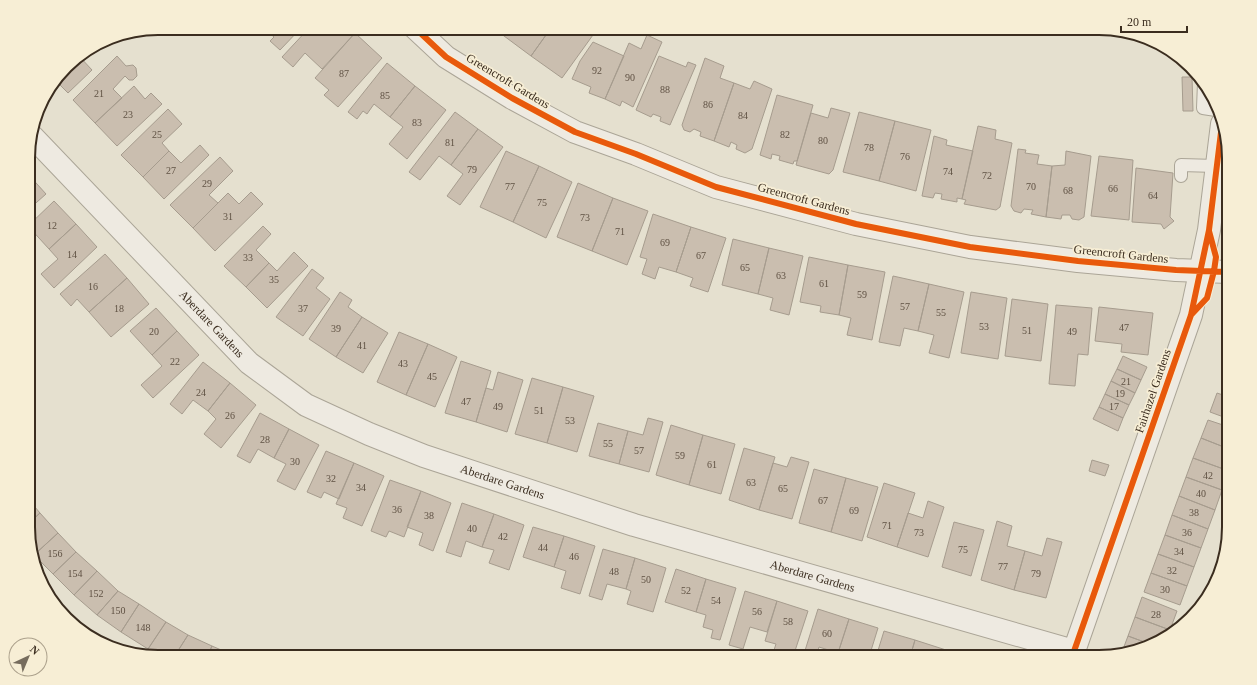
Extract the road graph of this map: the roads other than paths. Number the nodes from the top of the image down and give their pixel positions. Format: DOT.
graph roads {
  1 [pos="422,35"];
  2 [pos="1204,94"];
  3 [pos="1211,109"];
  4 [pos="1220,136"];
  5 [pos="36,140"];
  6 [pos="1216,166"];
  7 [pos="1181,176"];
  8 [pos="1200,271"];
  9 [pos="1222,272"];
  10 [pos="1059,650"];
  11 [pos="1074,650"];
  1 -- 8 [label="street, Greencroft Gardens"];
  2 -- 3 [label="lane"];
  4 -- 6 [label="street, Fairhazel Gardens"];
  5 -- 10 [label="street, Aberdare Gardens"];
  6 -- 7 [label="lane"];
  6 -- 8 [label="street, Fairhazel Gardens"];
  8 -- 9 [label="street, Greencroft Gardens"];
  8 -- 11 [label="street, Fairhazel Gardens"];
}
